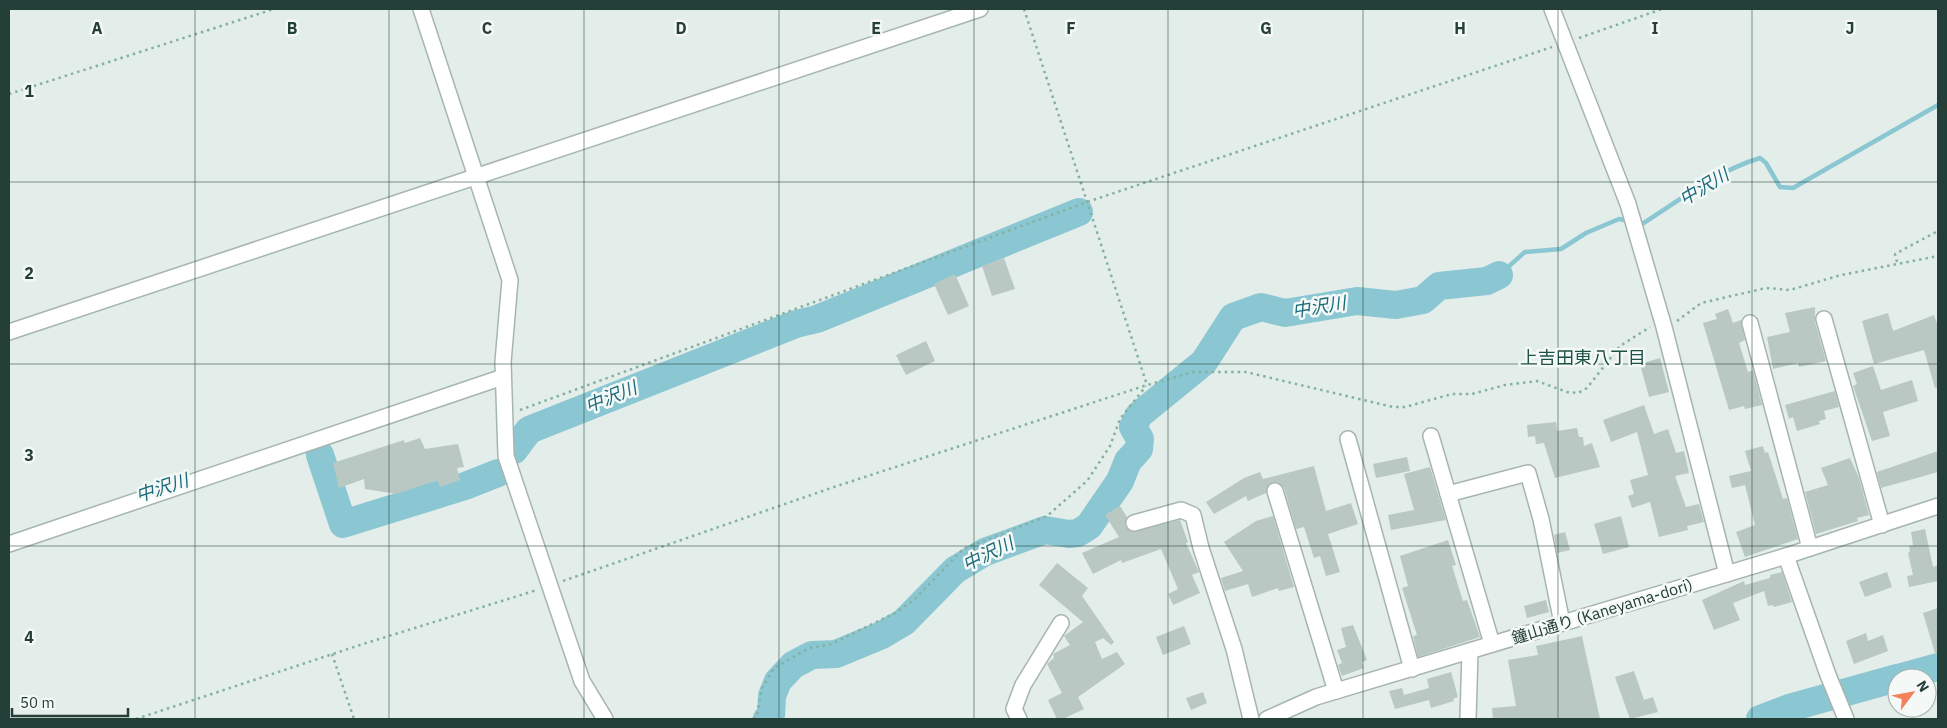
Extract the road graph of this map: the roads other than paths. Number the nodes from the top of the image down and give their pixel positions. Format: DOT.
graph roads {
  1 [pos="421,9"];
  2 [pos="980,9"];
  3 [pos="1552,9"];
  4 [pos="476,177"];
  5 [pos="1824,319"];
  6 [pos="1750,323"];
  7 [pos="9,332"];
  8 [pos="503,377"];
  9 [pos="1431,436"];
  10 [pos="1348,439"];
  11 [pos="1274,491"];
  12 [pos="1448,494"];
  13 [pos="1938,506"];
  14 [pos="1134,523"];
  15 [pos="1882,525"];
  16 [pos="9,544"];
  17 [pos="1810,548"];
  18 [pos="1786,556"];
  19 [pos="1727,574"];
  20 [pos="1061,623"];
  21 [pos="1562,623"];
  22 [pos="1492,644"];
  23 [pos="1470,651"];
  24 [pos="1412,668"];
  25 [pos="1336,691"];
  26 [pos="1845,717"];
  27 [pos="604,719"];
  28 [pos="1019,719"];
  29 [pos="1251,719"];
  30 [pos="1267,719"];
  31 [pos="1468,719"];
  1 -- 4 [label="street"];
  2 -- 4 [label="street"];
  3 -- 19 [label="street"];
  4 -- 7 [label="street"];
  4 -- 8 [label="street"];
  5 -- 15 [label="street"];
  6 -- 17 [label="street"];
  8 -- 16 [label="street"];
  8 -- 27 [label="street"];
  9 -- 12 [label="street"];
  10 -- 24 [label="street"];
  11 -- 25 [label="street"];
  12 -- 21 [label="street"];
  12 -- 22 [label="street"];
  13 -- 15 [label="street, 鐘山通り (Kaneyama-dori)"];
  14 -- 29 [label="street"];
  15 -- 17 [label="street, 鐘山通り (Kaneyama-dori)"];
  17 -- 18 [label="street, 鐘山通り (Kaneyama-dori)"];
  18 -- 19 [label="street, 鐘山通り (Kaneyama-dori)"];
  18 -- 26 [label="street"];
  19 -- 21 [label="street, 鐘山通り (Kaneyama-dori)"];
  20 -- 28 [label="street"];
  21 -- 22 [label="street, 鐘山通り (Kaneyama-dori)"];
  22 -- 23 [label="street, 鐘山通り (Kaneyama-dori)"];
  23 -- 24 [label="street, 鐘山通り (Kaneyama-dori)"];
  23 -- 31 [label="street"];
  24 -- 25 [label="street, 鐘山通り (Kaneyama-dori)"];
  25 -- 30 [label="street, 鐘山通り (Kaneyama-dori)"];
}
